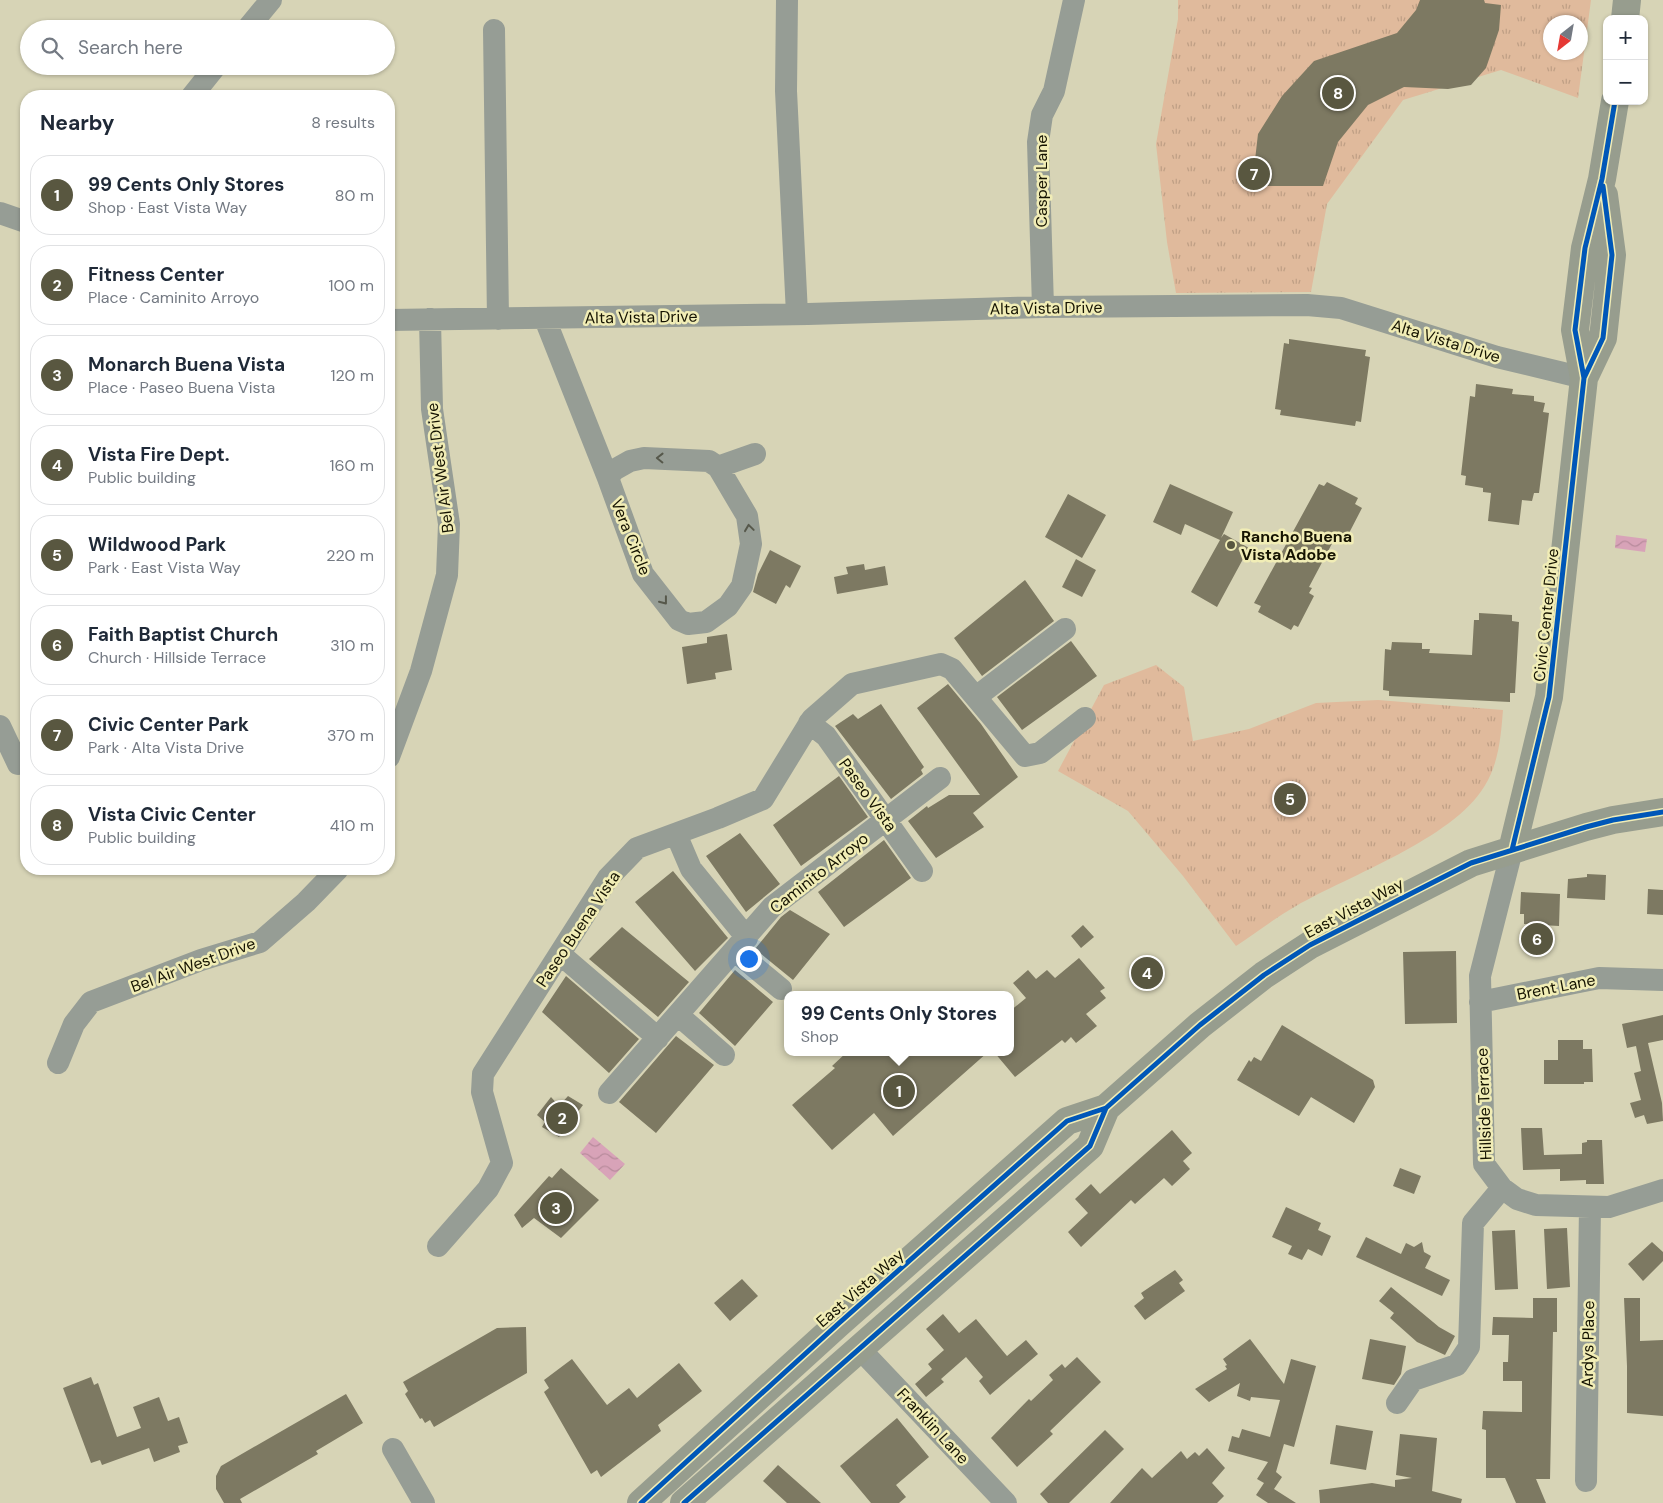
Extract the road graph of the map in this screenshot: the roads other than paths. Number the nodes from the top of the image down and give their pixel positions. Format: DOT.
graph roads {
  1 [pos="271,0"];
  2 [pos="787,0"];
  3 [pos="1074,0"];
  4 [pos="1627,0"];
  5 [pos="1625,15"];
  6 [pos="254,20"];
  7 [pos="494,30"];
  8 [pos="209,75"];
  9 [pos="197,90"];
  10 [pos="1614,105"];
  11 [pos="0,213"];
  12 [pos="20,220"];
  13 [pos="1043,307"];
  14 [pos="797,314"];
  15 [pos="430,319"];
  16 [pos="498,319"];
  17 [pos="545,319"];
  18 [pos="395,320"];
  19 [pos="1584,378"];
  20 [pos="755,454"];
  21 [pos="718,467"];
  22 [pos="608,478"];
  23 [pos="1065,629"];
  24 [pos="976,697"];
  25 [pos="1085,718"];
  26 [pos="809,723"];
  27 [pos="0,726"];
  28 [pos="395,741"];
  29 [pos="18,764"];
  30 [pos="940,778"];
  31 [pos="1663,812"];
  32 [pos="886,820"];
  33 [pos="676,834"];
  34 [pos="1512,850"];
  35 [pos="922,871"];
  36 [pos="332,875"];
  37 [pos="741,944"];
  38 [pos="560,954"];
  39 [pos="1663,980"];
  40 [pos="781,989"];
  41 [pos="1480,1002"];
  42 [pos="678,1015"];
  43 [pos="658,1038"];
  44 [pos="724,1055"];
  45 [pos="58,1063"];
  46 [pos="609,1093"];
  47 [pos="1106,1108"];
  48 [pos="1502,1188"];
  49 [pos="1663,1190"];
  50 [pos="1590,1208"];
  51 [pos="438,1246"];
  52 [pos="838,1324"];
  53 [pos="859,1348"];
  54 [pos="1396,1403"];
  55 [pos="772,1425"];
  56 [pos="393,1449"];
  57 [pos="1586,1481"];
  58 [pos="424,1503"];
  59 [pos="641,1503"];
  60 [pos="684,1503"];
  61 [pos="1006,1503"];
  1 -- 6 [label="street"];
  2 -- 14 [label="street"];
  3 -- 13 [label="street, Casper Lane"];
  4 -- 5 [label="main road"];
  7 -- 16 [label="street"];
  8 -- 9 [label="street"];
  10 -- 19 [label="main road, Civic Center Drive"];
  11 -- 12 [label="street"];
  13 -- 14 [label="street, Alta Vista Drive"];
  13 -- 19 [label="street, Alta Vista Drive"];
  14 -- 17 [label="street, Alta Vista Drive"];
  15 -- 16 [label="street, Alta Vista Drive"];
  15 -- 18 [label="street, Alta Vista Drive"];
  15 -- 28 [label="street, Bel Air West Drive"];
  16 -- 17 [label="street, Alta Vista Drive"];
  17 -- 22 [label="street, Vera Circle"];
  19 -- 34 [label="main road, Civic Center Drive"];
  20 -- 21 [label="street"];
  21 -- 22 [label="street, Vera Circle, one-way"];
  22 -- 21 [label="street, Vera Circle, one-way"];
  23 -- 24 [label="street"];
  24 -- 25 [label="street, Paseo Buena Vista"];
  24 -- 26 [label="street, Paseo Buena Vista"];
  26 -- 32 [label="street, Paseo Vista"];
  26 -- 33 [label="street, Paseo Buena Vista"];
  27 -- 29 [label="street"];
  30 -- 32 [label="street, Caminito Arroyo"];
  31 -- 34 [label="main road, East Vista Way"];
  32 -- 35 [label="street, Paseo Vista"];
  32 -- 37 [label="street, Caminito Arroyo"];
  33 -- 37 [label="street"];
  33 -- 38 [label="street, Paseo Buena Vista"];
  34 -- 41 [label="street, Hillside Terrace"];
  34 -- 47 [label="main road, East Vista Way"];
  36 -- 45 [label="street, Bel Air West Drive"];
  37 -- 40 [label="street"];
  37 -- 42 [label="street, Caminito Arroyo"];
  38 -- 43 [label="street"];
  38 -- 51 [label="street, Paseo Buena Vista"];
  39 -- 41 [label="street, Brent Lane"];
  41 -- 48 [label="street, Hillside Terrace"];
  42 -- 43 [label="street, Caminito Arroyo"];
  42 -- 44 [label="street"];
  43 -- 46 [label="street, Caminito Arroyo"];
  47 -- 52 [label="main road, East Vista Way"];
  47 -- 53 [label="main road, East Vista Way"];
  48 -- 50 [label="street, Hillside Terrace"];
  48 -- 54 [label="street"];
  49 -- 50 [label="street, Hillside Terrace"];
  50 -- 57 [label="street, Ardys Place"];
  52 -- 55 [label="main road"];
  52 -- 59 [label="main road, East Vista Way"];
  53 -- 55 [label="main road, East Vista Way"];
  53 -- 61 [label="street, Franklin Lane"];
  55 -- 60 [label="main road, East Vista Way"];
  56 -- 58 [label="street"];
}
